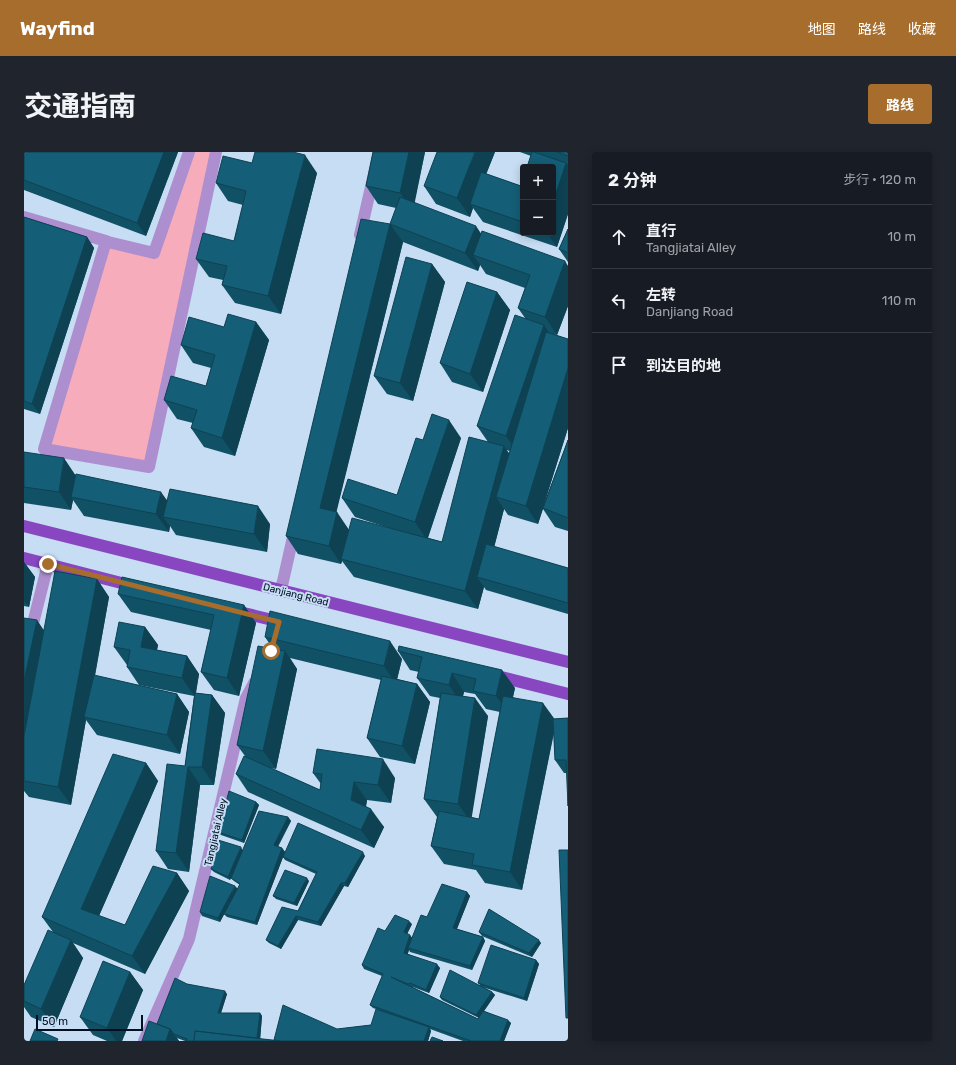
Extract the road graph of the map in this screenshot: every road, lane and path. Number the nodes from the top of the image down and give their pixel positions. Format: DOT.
graph roads {
  1 [pos="188,152"];
  2 [pos="216,152"];
  3 [pos="379,152"];
  4 [pos="24,217"];
  5 [pos="104,241"];
  6 [pos="358,244"];
  7 [pos="296,521"];
  8 [pos="24,526"];
  9 [pos="24,558"];
  10 [pos="48,564"];
  11 [pos="148,589"];
  12 [pos="281,590"];
  13 [pos="225,609"];
  14 [pos="294,626"];
  15 [pos="24,660"];
  16 [pos="568,662"];
  17 [pos="260,671"];
  18 [pos="484,673"];
  19 [pos="568,694"];
  20 [pos="144,1041"];
  1 -- 5 [label="street"];
  2 -- 5 [label="street"];
  3 -- 6 [label="street"];
  4 -- 5 [label="street"];
  7 -- 12 [label="street"];
  8 -- 12 [label="main road, Danjiang Road"];
  9 -- 10 [label="main road"];
  10 -- 11 [label="main road"];
  10 -- 15 [label="street"];
  12 -- 16 [label="main road, Danjiang Road"];
  13 -- 14 [label="main road"];
  17 -- 20 [label="street, Tangjiatai Alley"];
  18 -- 19 [label="main road"];
}
